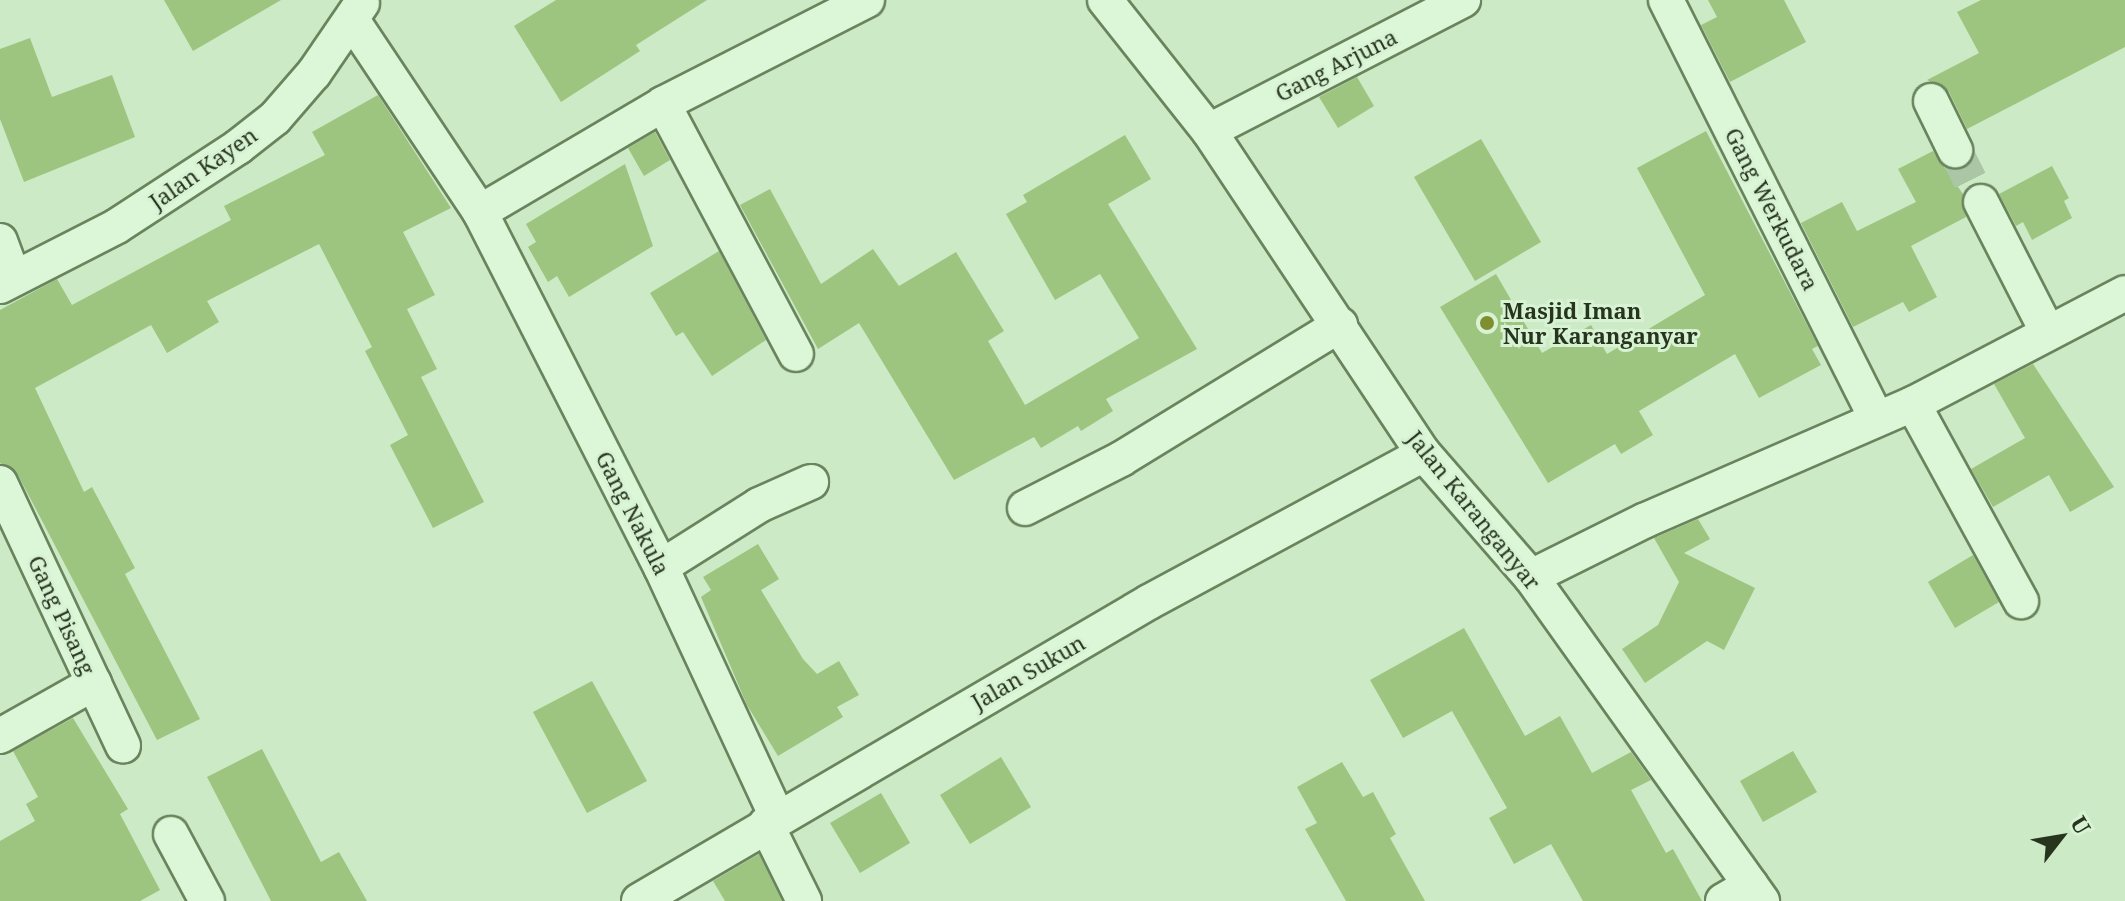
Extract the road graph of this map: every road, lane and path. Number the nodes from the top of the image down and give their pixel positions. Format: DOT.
graph roads {
  1 [pos="867,0"];
  2 [pos="1105,0"];
  3 [pos="1463,0"];
  4 [pos="1666,0"];
  5 [pos="358,10"];
  6 [pos="1931,101"];
  7 [pos="663,104"];
  8 [pos="1209,131"];
  9 [pos="1955,150"];
  10 [pos="1981,202"];
  11 [pos="480,212"];
  12 [pos="0,241"];
  13 [pos="7,282"];
  14 [pos="2125,293"];
  15 [pos="1340,325"];
  16 [pos="2048,333"];
  17 [pos="796,354"];
  18 [pos="1913,404"];
  19 [pos="1877,419"];
  20 [pos="1424,454"];
  21 [pos="811,482"];
  22 [pos="0,483"];
  23 [pos="1025,508"];
  24 [pos="661,567"];
  25 [pos="1531,577"];
  26 [pos="2021,601"];
  27 [pos="94,683"];
  28 [pos="0,736"];
  29 [pos="123,746"];
  30 [pos="772,820"];
  31 [pos="171,834"];
  32 [pos="1745,896"];
  33 [pos="207,901"];
  34 [pos="639,901"];
  35 [pos="804,901"];
  1 -- 7 [label="street"];
  2 -- 8 [label="street, Jalan Karanganyar"];
  3 -- 8 [label="street, Gang Arjuna"];
  4 -- 19 [label="street, Gang Werkudara"];
  5 -- 11 [label="street, Gang Nakula"];
  5 -- 13 [label="street, Jalan Kayen"];
  6 -- 9 [label="street"];
  7 -- 11 [label="street"];
  7 -- 17 [label="street"];
  8 -- 15 [label="street, Jalan Karanganyar"];
  10 -- 16 [label="street"];
  11 -- 24 [label="street, Gang Nakula"];
  12 -- 13 [label="street"];
  14 -- 16 [label="street"];
  15 -- 20 [label="street, Jalan Karanganyar"];
  15 -- 23 [label="street"];
  16 -- 18 [label="street"];
  18 -- 19 [label="street"];
  18 -- 26 [label="street"];
  19 -- 25 [label="street"];
  20 -- 25 [label="street, Jalan Karanganyar"];
  20 -- 30 [label="street, Jalan Sukun"];
  21 -- 24 [label="street"];
  22 -- 27 [label="street, Gang Pisang"];
  24 -- 30 [label="street, Gang Nakula"];
  25 -- 32 [label="street, Jalan Karanganyar"];
  27 -- 28 [label="street"];
  27 -- 29 [label="street, Gang Pisang"];
  30 -- 34 [label="street, Jalan Sukun"];
  30 -- 35 [label="street, Gang Nakula"];
  31 -- 33 [label="street"];
}
